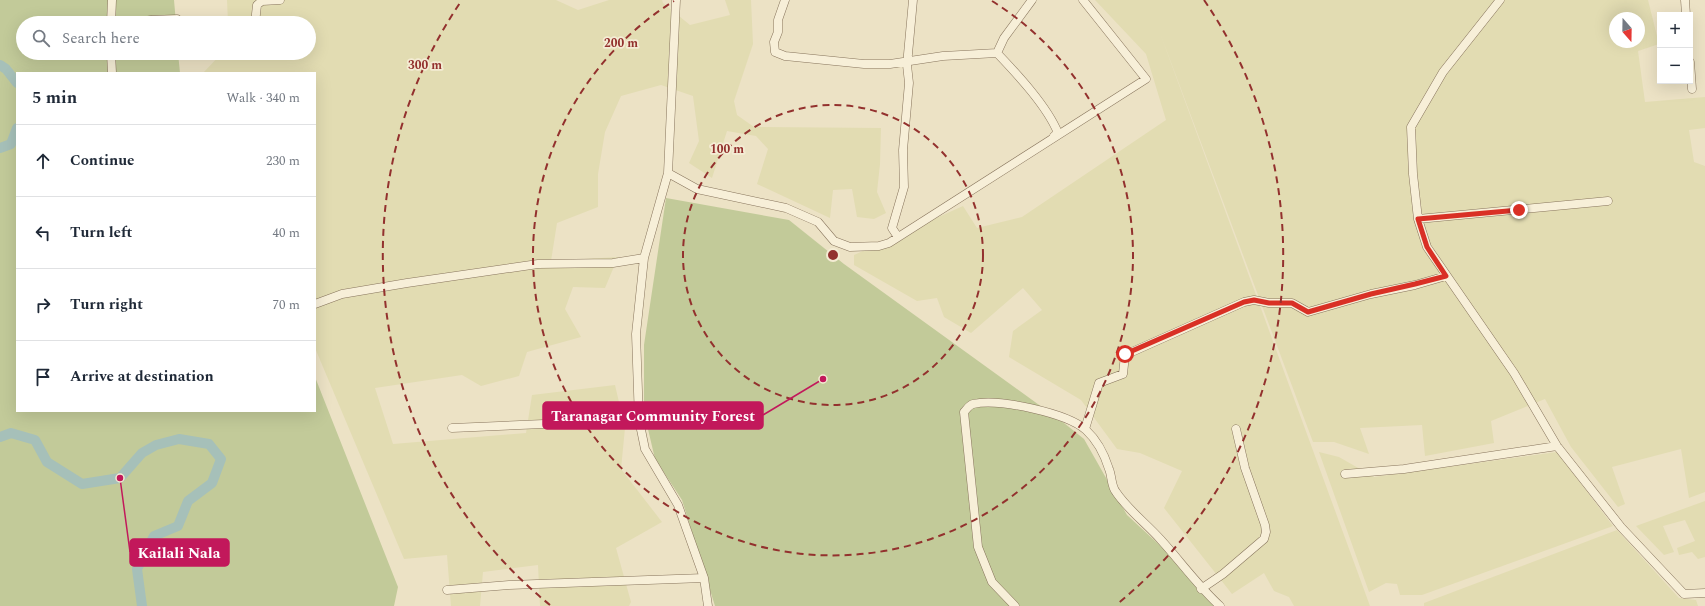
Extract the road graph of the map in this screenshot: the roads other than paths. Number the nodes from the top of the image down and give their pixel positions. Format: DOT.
graph roads {
  1 [pos="112,0"];
  2 [pos="280,0"];
  3 [pos="676,0"];
  4 [pos="785,0"];
  5 [pos="913,0"];
  6 [pos="1032,0"];
  7 [pos="1082,0"];
  8 [pos="1500,0"];
  9 [pos="1685,0"];
  10 [pos="1686,12"];
  11 [pos="111,16"];
  12 [pos="255,16"];
  13 [pos="997,53"];
  14 [pos="111,60"];
  15 [pos="908,61"];
  16 [pos="112,72"];
  17 [pos="1692,84"];
  18 [pos="1692,89"];
  19 [pos="1053,137"];
  20 [pos="668,173"];
  21 [pos="1608,201"];
  22 [pos="1418,219"];
  23 [pos="898,237"];
  24 [pos="644,258"];
  25 [pos="1446,276"];
  26 [pos="316,304"];
  27 [pos="639,420"];
  28 [pos="452,428"];
  29 [pos="1084,429"];
  30 [pos="1236,429"];
  31 [pos="1557,446"];
  32 [pos="1344,474"];
  33 [pos="704,578"];
  34 [pos="1202,589"];
  35 [pos="447,590"];
  36 [pos="1705,593"];
  37 [pos="708,606"];
  38 [pos="1015,606"];
  39 [pos="1220,606"];
  1 -- 11 [label="street"];
  2 -- 12 [label="street"];
  3 -- 20 [label="street"];
  4 -- 15 [label="street"];
  5 -- 15 [label="street"];
  6 -- 13 [label="street"];
  7 -- 19 [label="street"];
  8 -- 22 [label="street"];
  9 -- 10 [label="street"];
  13 -- 15 [label="street"];
  13 -- 19 [label="street"];
  14 -- 16 [label="street"];
  15 -- 23 [label="street"];
  17 -- 18 [label="street"];
  19 -- 23 [label="street"];
  20 -- 23 [label="street"];
  20 -- 24 [label="street"];
  21 -- 22 [label="street"];
  22 -- 25 [label="street"];
  24 -- 26 [label="street"];
  24 -- 27 [label="street"];
  25 -- 29 [label="street"];
  25 -- 31 [label="street"];
  27 -- 28 [label="street"];
  27 -- 33 [label="street"];
  29 -- 34 [label="street"];
  29 -- 38 [label="street"];
  30 -- 34 [label="street"];
  31 -- 32 [label="street"];
  31 -- 36 [label="street"];
  33 -- 35 [label="street"];
  33 -- 37 [label="street"];
  34 -- 39 [label="street"];
}
